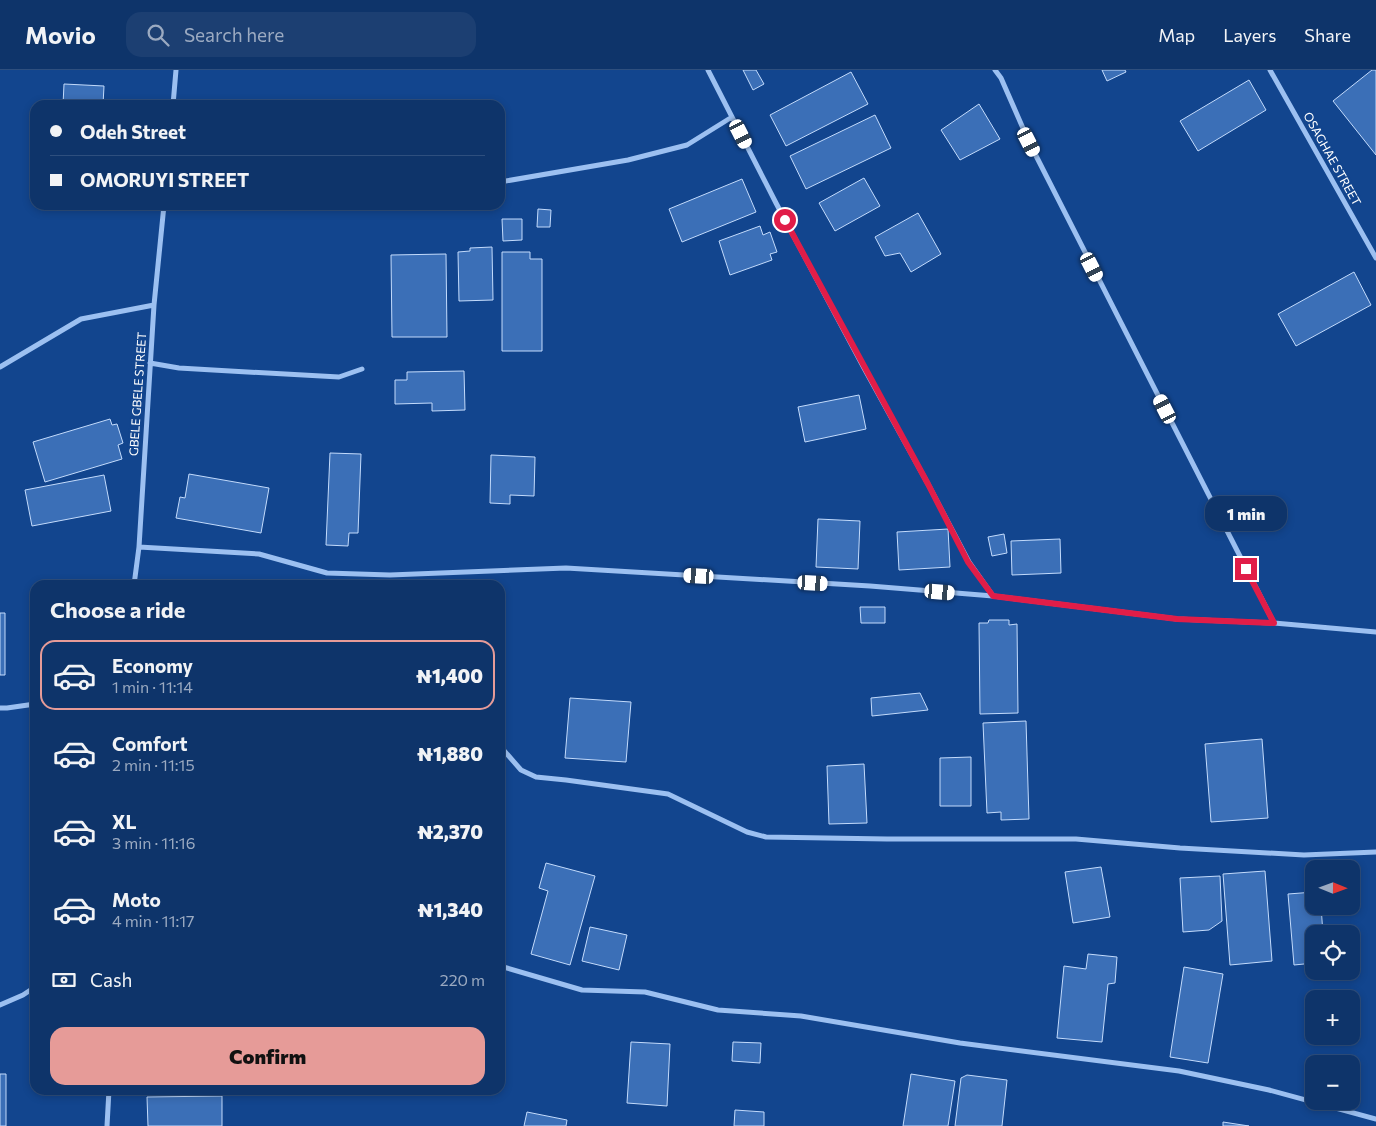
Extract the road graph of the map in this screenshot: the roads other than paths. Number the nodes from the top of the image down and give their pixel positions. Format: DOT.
graph roads {
  1 [pos="176,70"];
  2 [pos="708,70"];
  3 [pos="995,70"];
  4 [pos="1270,70"];
  5 [pos="173,100"];
  6 [pos="732,117"];
  7 [pos="505,181"];
  8 [pos="164,210"];
  9 [pos="1376,258"];
  10 [pos="154,305"];
  11 [pos="150,363"];
  12 [pos="0,367"];
  13 [pos="362,369"];
  14 [pos="139,547"];
  15 [pos="135,580"];
  16 [pos="993,596"];
  17 [pos="1274,623"];
  18 [pos="1376,632"];
  19 [pos="30,705"];
  20 [pos="0,708"];
  21 [pos="505,752"];
  22 [pos="1376,852"];
  23 [pos="505,967"];
  24 [pos="30,990"];
  25 [pos="0,1005"];
  26 [pos="109,1095"];
  27 [pos="1376,1119"];
  28 [pos="107,1126"];
  1 -- 5 [label="street"];
  2 -- 6 [label="street"];
  3 -- 17 [label="street"];
  4 -- 9 [label="street, OSAGHAE STREET"];
  6 -- 7 [label="street"];
  6 -- 16 [label="street"];
  8 -- 10 [label="street, GBELE GBELE STREET"];
  10 -- 11 [label="street, GBELE GBELE STREET"];
  10 -- 12 [label="street"];
  11 -- 13 [label="street"];
  11 -- 14 [label="street, GBELE GBELE STREET"];
  14 -- 15 [label="street, GBELE GBELE STREET"];
  14 -- 16 [label="street"];
  16 -- 17 [label="street"];
  17 -- 18 [label="street"];
  19 -- 20 [label="street"];
  21 -- 22 [label="street"];
  23 -- 27 [label="street"];
  24 -- 25 [label="street"];
  26 -- 28 [label="street"];
}
